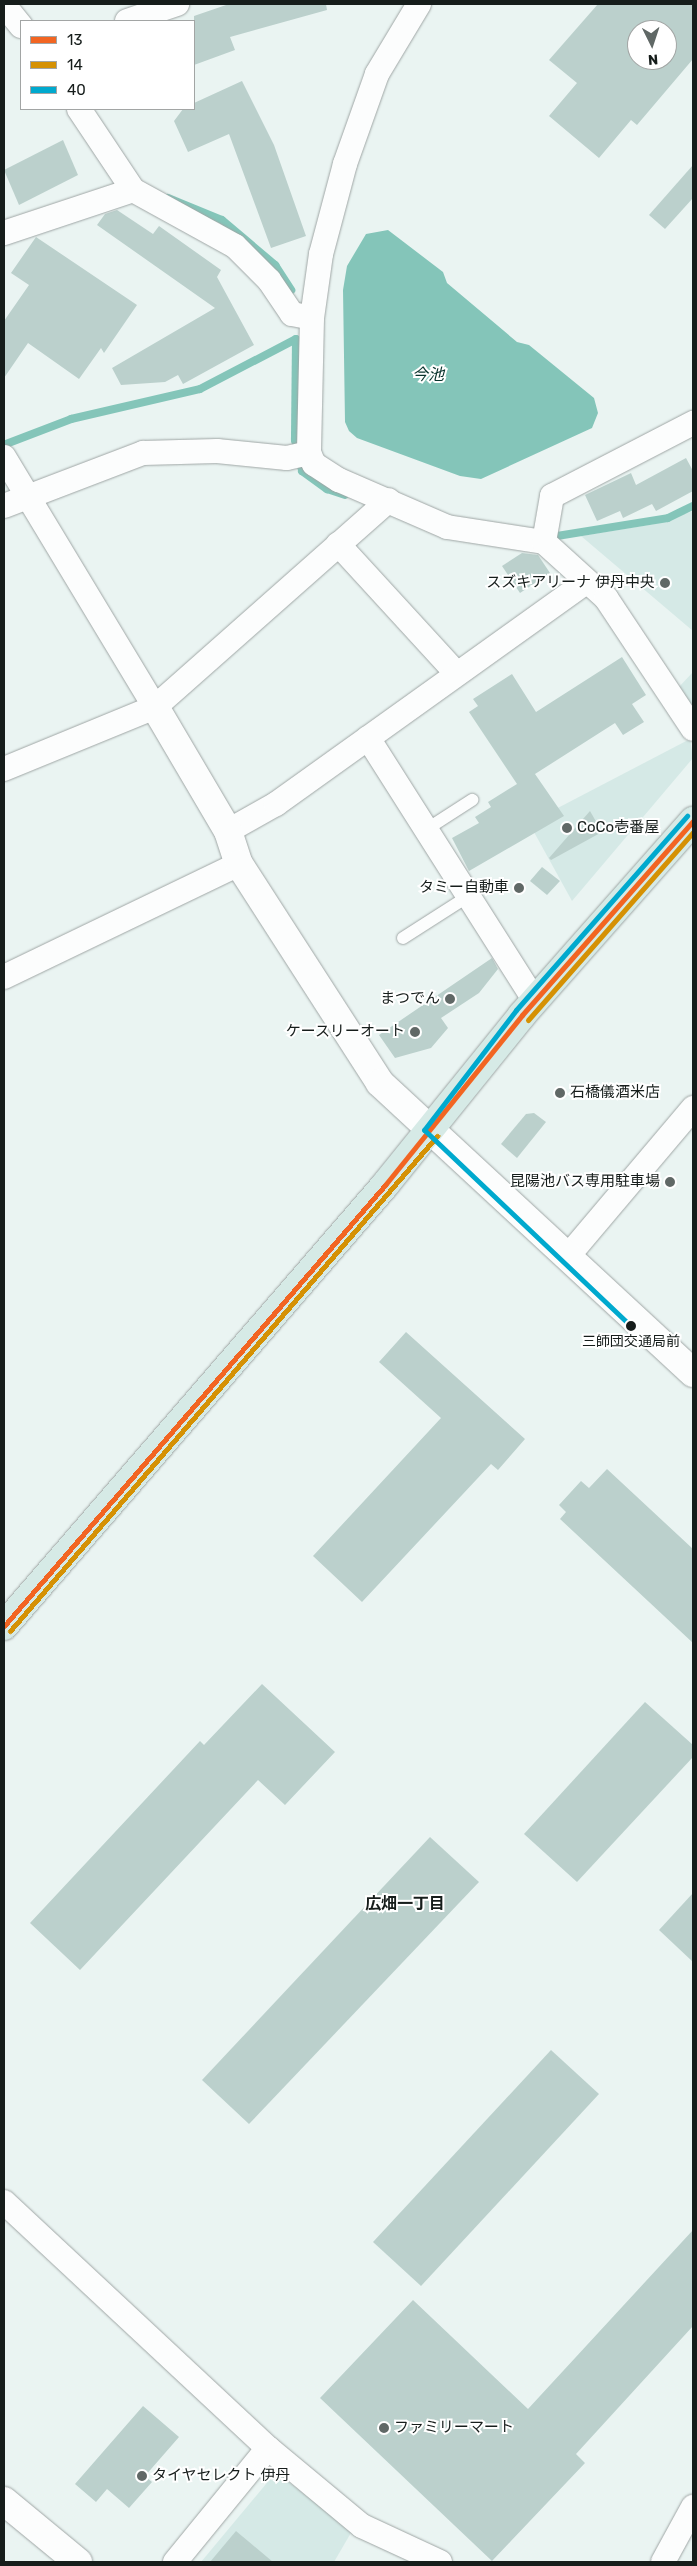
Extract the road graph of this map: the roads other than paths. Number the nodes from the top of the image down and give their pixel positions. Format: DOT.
graph roads {
  1 [pos="176,4"];
  2 [pos="418,4"];
  3 [pos="130,20"];
  4 [pos="80,110"];
  5 [pos="133,190"];
  6 [pos="4,233"];
  7 [pos="312,318"];
  8 [pos="693,423"];
  9 [pos="309,453"];
  10 [pos="4,456"];
  11 [pos="30,493"];
  12 [pos="389,500"];
  13 [pos="4,506"];
  14 [pos="544,542"];
  15 [pos="338,544"];
  16 [pos="585,583"];
  17 [pos="457,674"];
  18 [pos="155,707"];
  19 [pos="693,729"];
  20 [pos="368,738"];
  21 [pos="4,769"];
  22 [pos="472,800"];
  23 [pos="693,821"];
  24 [pos="427,829"];
  25 [pos="228,831"];
  26 [pos="239,864"];
  27 [pos="467,897"];
  28 [pos="403,938"];
  29 [pos="5,975"];
  30 [pos="535,1001"];
  31 [pos="693,1108"];
  32 [pos="430,1131"];
  33 [pos="568,1256"];
  34 [pos="693,1373"];
  35 [pos="4,1626"];
  36 [pos="4,2202"];
  37 [pos="268,2448"];
  38 [pos="4,2501"];
  39 [pos="693,2508"];
  40 [pos="78,2562"];
  41 [pos="175,2562"];
  42 [pos="440,2562"];
  43 [pos="663,2562"];
  1 -- 3 [label="street"];
  2 -- 7 [label="street"];
  4 -- 5 [label="street"];
  5 -- 6 [label="street"];
  5 -- 7 [label="street"];
  7 -- 9 [label="street"];
  8 -- 14 [label="street"];
  9 -- 11 [label="street"];
  9 -- 12 [label="street"];
  10 -- 11 [label="street"];
  11 -- 13 [label="street"];
  11 -- 18 [label="street"];
  12 -- 14 [label="street"];
  12 -- 15 [label="street"];
  14 -- 16 [label="street"];
  15 -- 17 [label="street"];
  15 -- 18 [label="street"];
  16 -- 17 [label="street"];
  16 -- 19 [label="street"];
  17 -- 20 [label="street"];
  18 -- 21 [label="street"];
  18 -- 25 [label="street"];
  20 -- 24 [label="street"];
  20 -- 25 [label="street"];
  22 -- 24 [label="lane"];
  23 -- 30 [label="highway"];
  24 -- 27 [label="street"];
  25 -- 26 [label="street"];
  26 -- 29 [label="street"];
  26 -- 32 [label="street"];
  27 -- 28 [label="lane"];
  27 -- 30 [label="street"];
  30 -- 32 [label="highway"];
  31 -- 33 [label="street"];
  32 -- 33 [label="street"];
  32 -- 35 [label="highway"];
  33 -- 34 [label="street"];
  36 -- 37 [label="street"];
  37 -- 41 [label="street"];
  37 -- 42 [label="street"];
  38 -- 40 [label="street"];
  39 -- 43 [label="street"];
}
